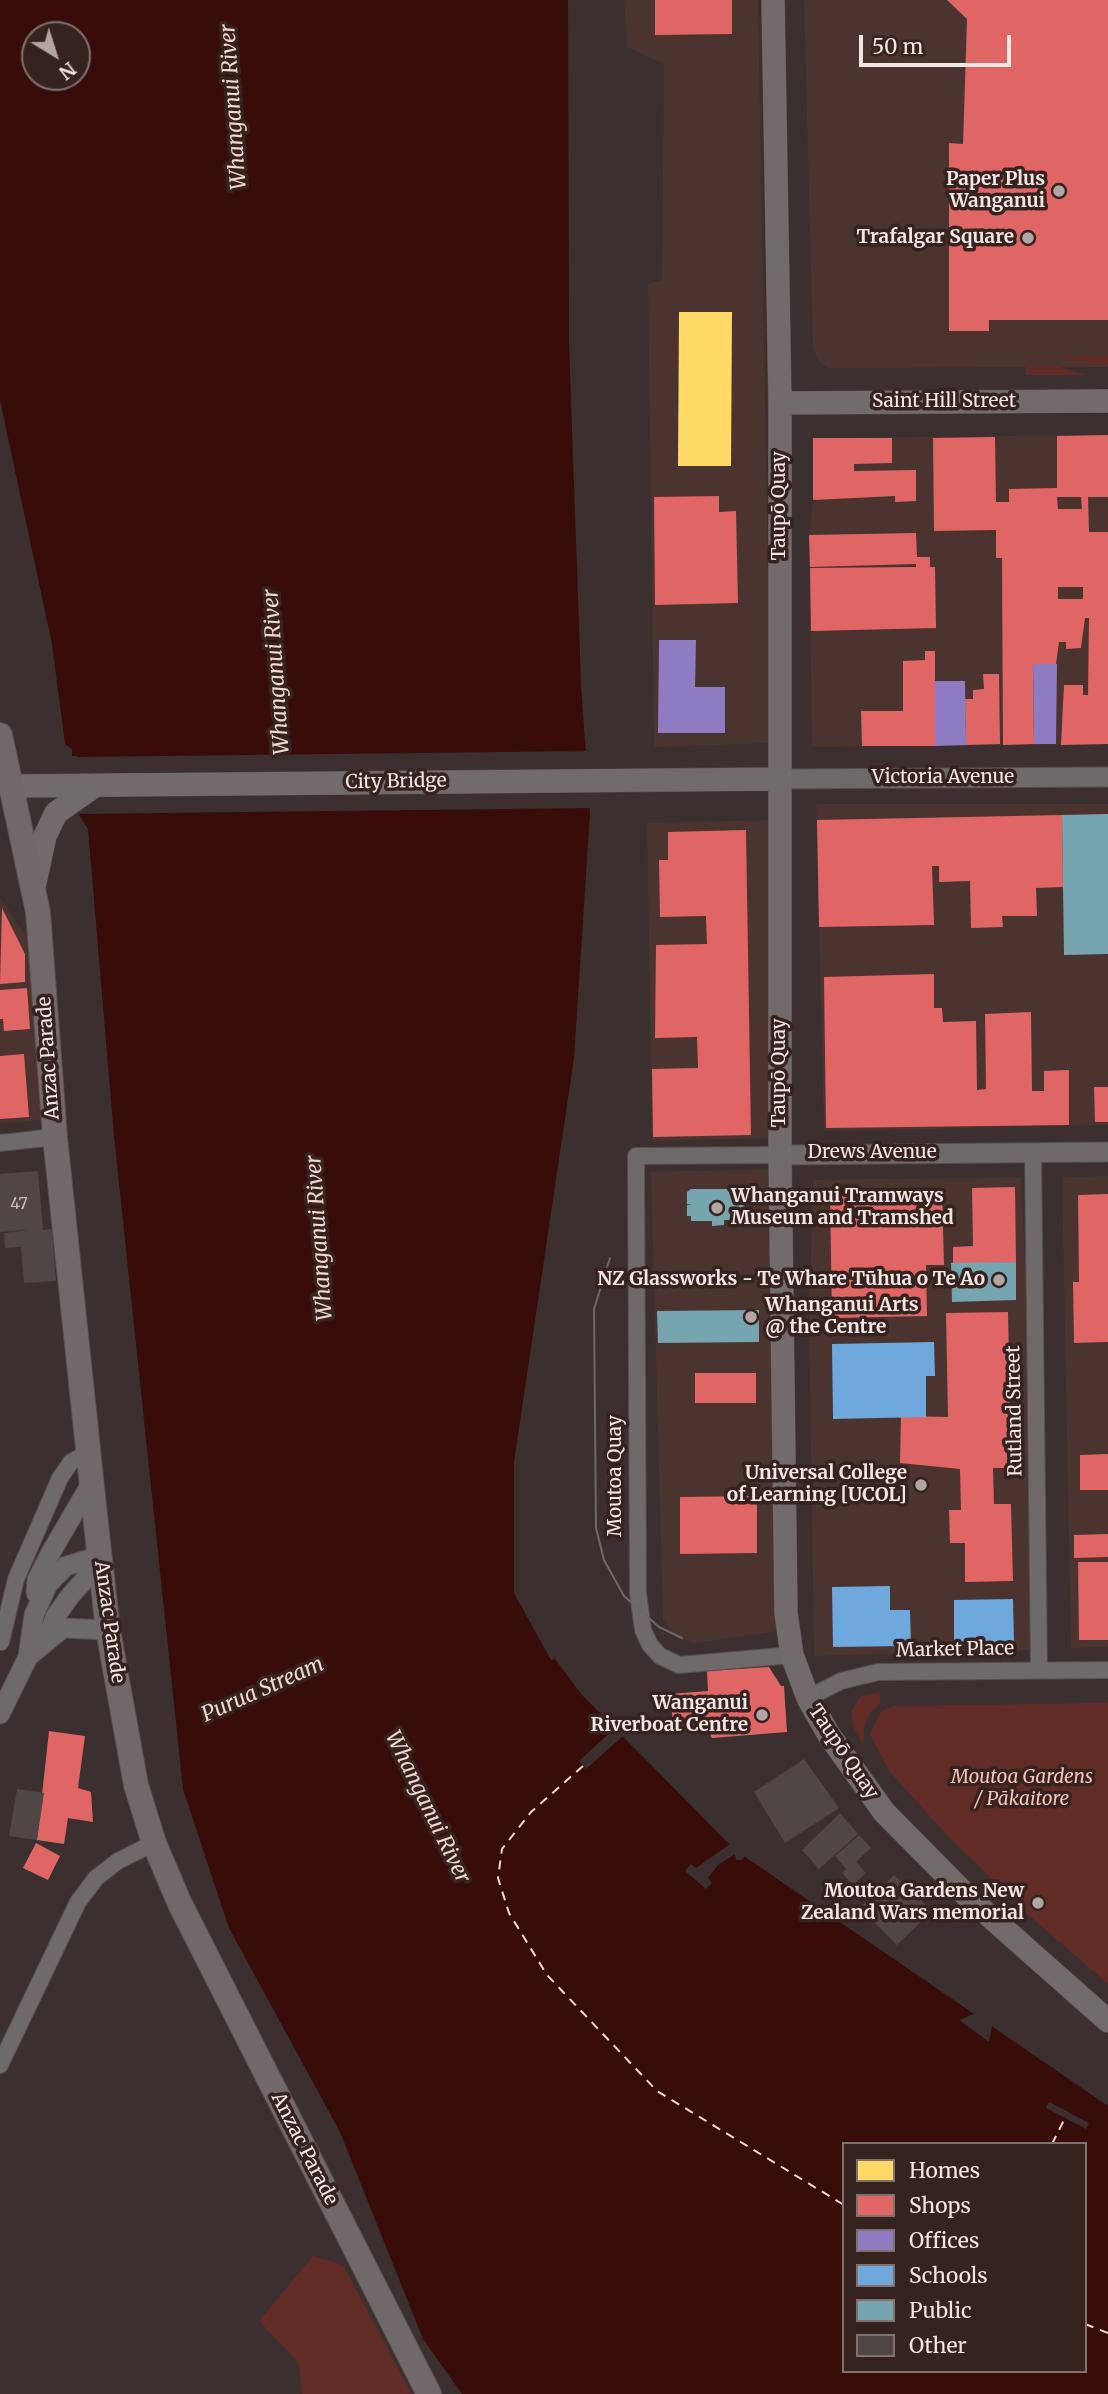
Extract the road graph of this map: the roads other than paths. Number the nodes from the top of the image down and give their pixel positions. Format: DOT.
graph roads {
  1 [pos="773,0"];
  2 [pos="1108,401"];
  3 [pos="780,403"];
  4 [pos="0,735"];
  5 [pos="1108,777"];
  6 [pos="779,779"];
  7 [pos="12,786"];
  8 [pos="83,789"];
  9 [pos="34,887"];
  10 [pos="55,1137"];
  11 [pos="0,1143"];
  12 [pos="1033,1152"];
  13 [pos="1108,1152"];
  14 [pos="780,1155"];
  15 [pos="636,1156"];
  16 [pos="89,1452"];
  17 [pos="92,1482"];
  18 [pos="101,1564"];
  19 [pos="34,1615"];
  20 [pos="108,1630"];
  21 [pos="48,1638"];
  22 [pos="1,1642"];
  23 [pos="792,1655"];
  24 [pos="28,1657"];
  25 [pos="1039,1670"];
  26 [pos="1108,1670"];
  27 [pos="808,1698"];
  28 [pos="0,1714"];
  29 [pos="154,1843"];
  30 [pos="1108,2021"];
  31 [pos="0,2065"];
  32 [pos="429,2394"];
  1 -- 3 [label="main road, Taupō Quay"];
  2 -- 3 [label="main road, Saint Hill Street"];
  3 -- 6 [label="main road, Taupō Quay"];
  4 -- 7 [label="main road, Anzac Parade"];
  5 -- 6 [label="street, Victoria Avenue"];
  6 -- 8 [label="main road, City Bridge"];
  6 -- 14 [label="main road, Taupō Quay"];
  7 -- 8 [label="main road, City Bridge"];
  7 -- 9 [label="main road, Anzac Parade"];
  8 -- 9 [label="main road"];
  9 -- 10 [label="main road, Anzac Parade"];
  10 -- 11 [label="street"];
  10 -- 16 [label="main road, Anzac Parade"];
  12 -- 13 [label="street, Drews Avenue"];
  12 -- 14 [label="street, Drews Avenue"];
  12 -- 25 [label="street, Rutland Street"];
  14 -- 15 [label="street, Drews Avenue"];
  14 -- 23 [label="main road, Taupō Quay"];
  15 -- 23 [label="street, Moutoa Quay"];
  16 -- 17 [label="main road, Anzac Parade"];
  16 -- 22 [label="street"];
  17 -- 18 [label="main road, Anzac Parade"];
  17 -- 19 [label="street"];
  18 -- 19 [label="street"];
  18 -- 20 [label="main road, Anzac Parade"];
  18 -- 21 [label="street"];
  19 -- 24 [label="street"];
  20 -- 21 [label="street"];
  20 -- 29 [label="main road, Anzac Parade"];
  21 -- 24 [label="street"];
  23 -- 27 [label="main road, Taupō Quay"];
  24 -- 28 [label="street"];
  25 -- 26 [label="street, Market Place"];
  25 -- 27 [label="street, Market Place"];
  27 -- 30 [label="main road, Taupō Quay"];
  29 -- 31 [label="street"];
  29 -- 32 [label="main road, Anzac Parade"];
}
